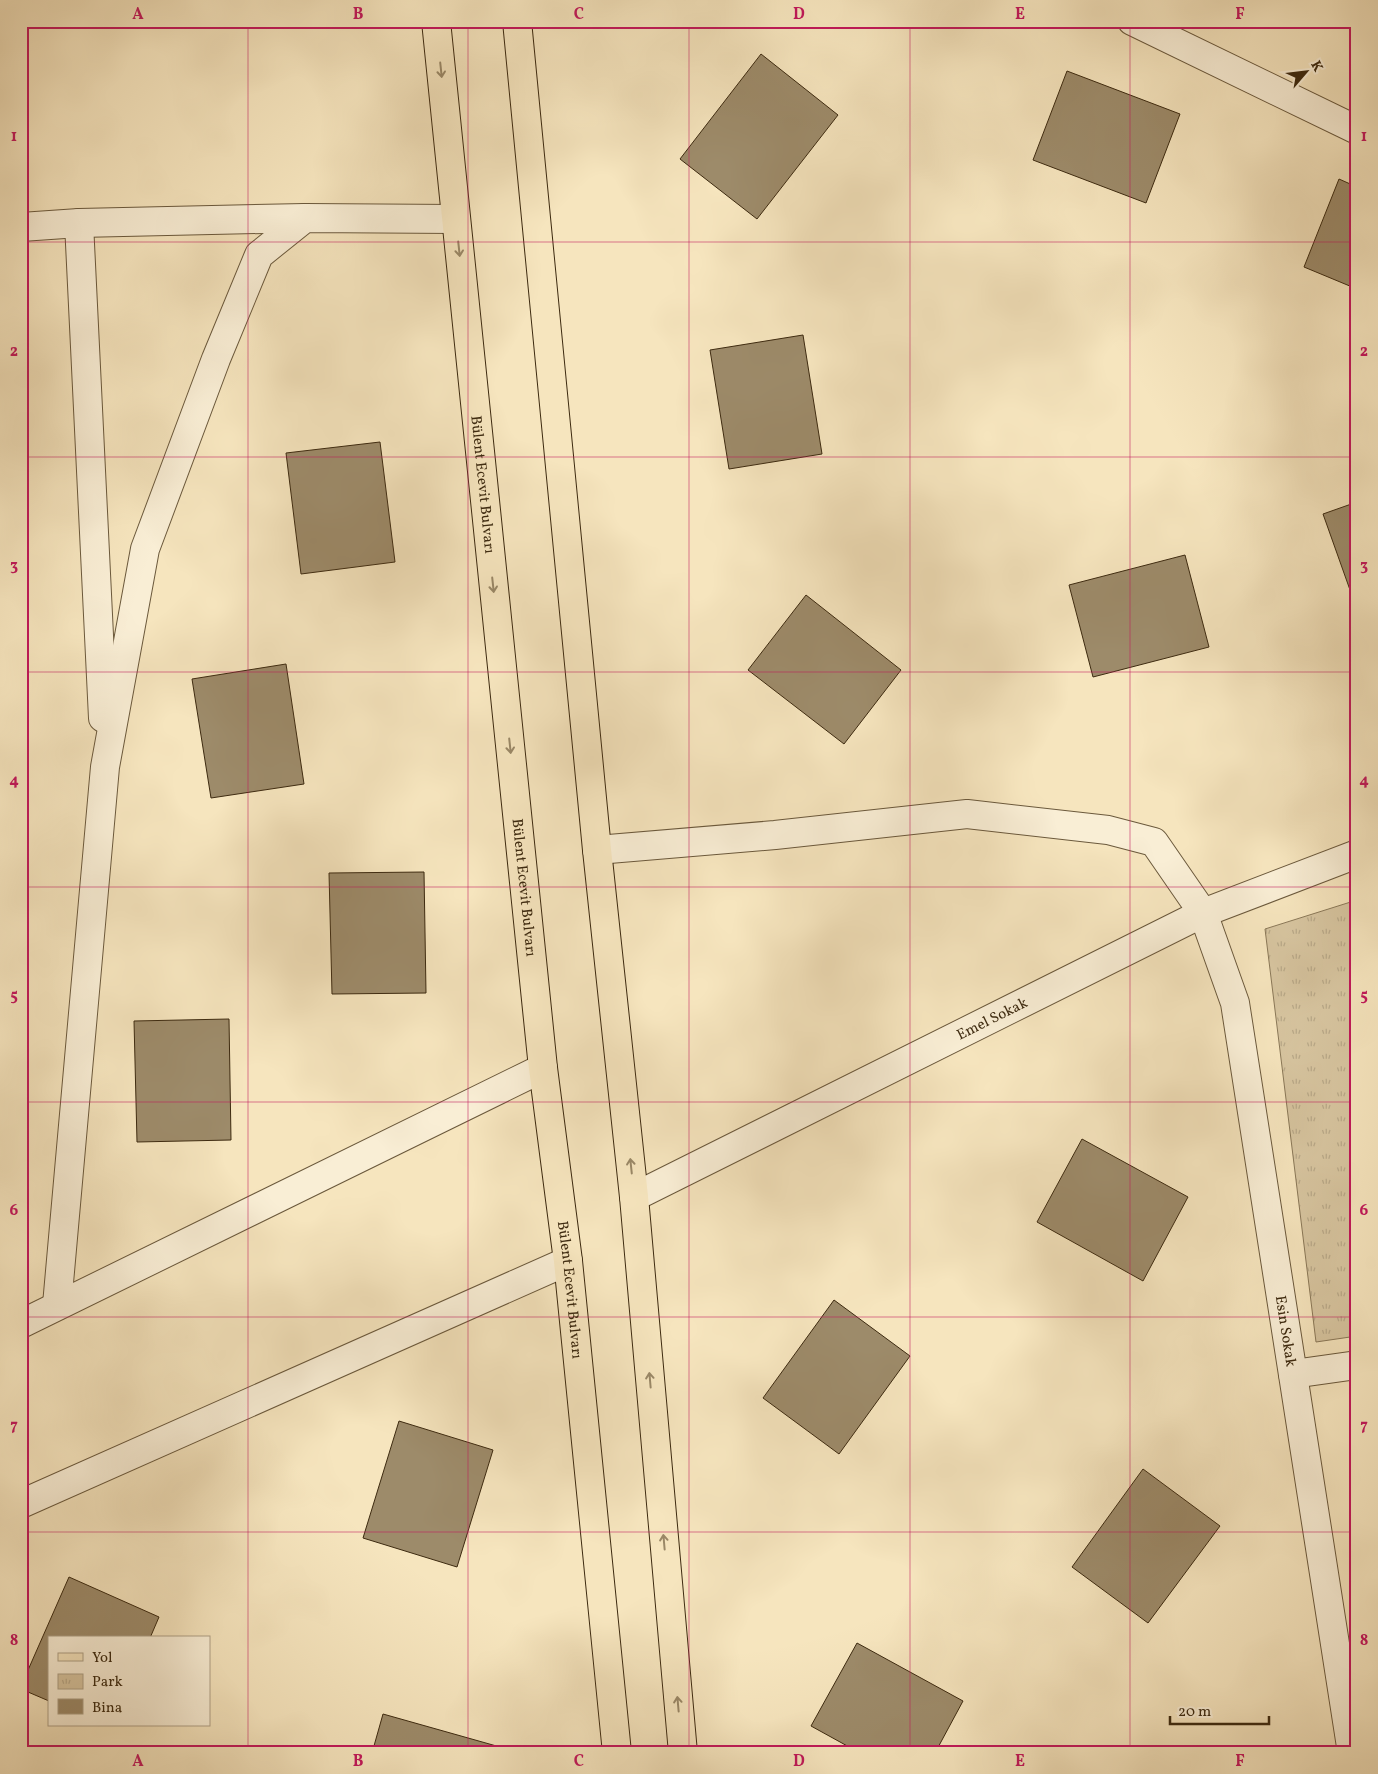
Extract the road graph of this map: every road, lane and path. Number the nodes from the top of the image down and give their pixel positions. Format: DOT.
graph roads {
  1 [pos="436,21"];
  2 [pos="518,21"];
  3 [pos="1132,21"];
  4 [pos="1357,130"];
  5 [pos="305,218"];
  6 [pos="456,219"];
  7 [pos="80,223"];
  8 [pos="21,227"];
  9 [pos="105,767"];
  10 [pos="597,850"];
  11 [pos="1357,854"];
  12 [pos="1203,913"];
  13 [pos="543,1068"];
  14 [pos="634,1197"];
  15 [pos="568,1261"];
  16 [pos="57,1306"];
  17 [pos="21,1324"];
  18 [pos="1357,1365"];
  19 [pos="1293,1374"];
  20 [pos="21,1504"];
  21 [pos="617,1753"];
  22 [pos="683,1753"];
  23 [pos="1352,1753"];
  1 -- 6 [label="main road, Bülent Ecevit Bulvarı, one-way"];
  2 -- 10 [label="main road"];
  3 -- 4 [label="street"];
  5 -- 6 [label="street"];
  5 -- 7 [label="street"];
  5 -- 9 [label="street"];
  6 -- 13 [label="main road, Bülent Ecevit Bulvarı, one-way"];
  7 -- 8 [label="street"];
  7 -- 9 [label="street"];
  9 -- 16 [label="street"];
  10 -- 12 [label="street, Esin Sokak"];
  14 -- 10 [label="main road, one-way"];
  11 -- 12 [label="street, Emel Sokak"];
  12 -- 14 [label="street, Emel Sokak"];
  12 -- 19 [label="street, Esin Sokak"];
  13 -- 15 [label="main road, Bülent Ecevit Bulvarı"];
  13 -- 16 [label="street"];
  22 -- 14 [label="main road, one-way"];
  15 -- 20 [label="street"];
  15 -- 21 [label="main road, Bülent Ecevit Bulvarı"];
  16 -- 17 [label="street"];
  18 -- 19 [label="street"];
  19 -- 23 [label="street, Esin Sokak"];
}
